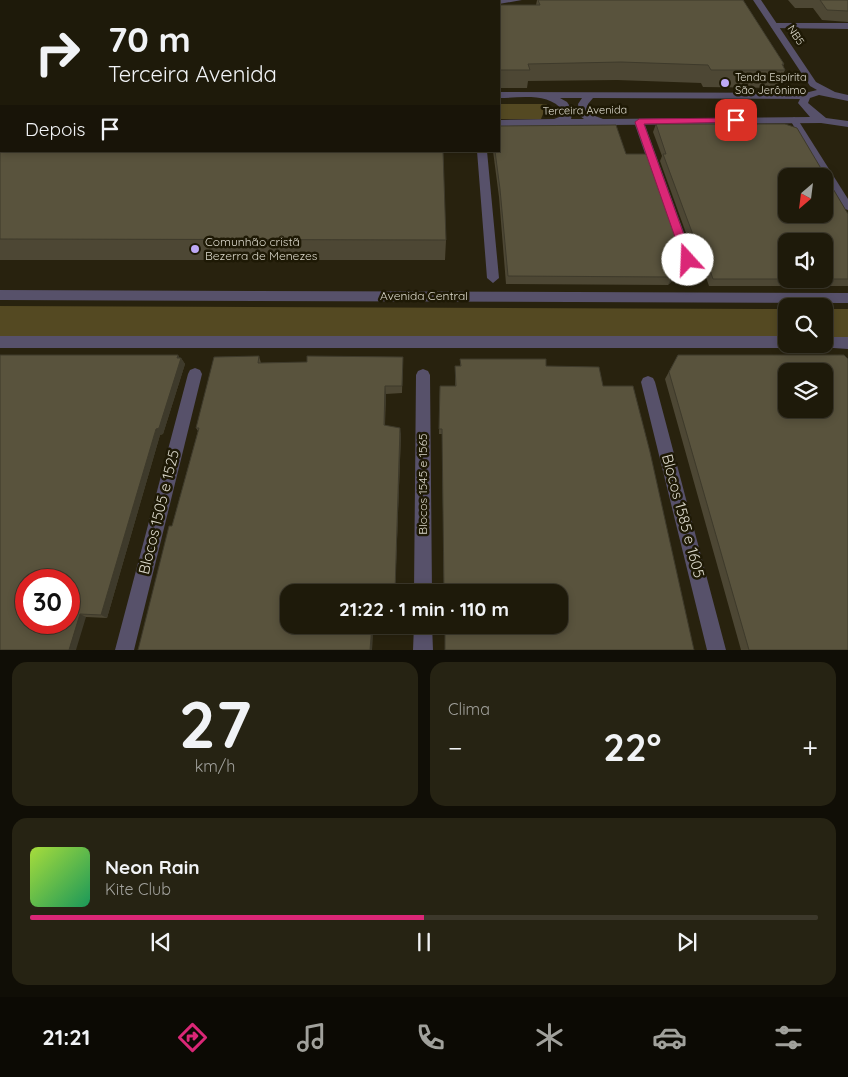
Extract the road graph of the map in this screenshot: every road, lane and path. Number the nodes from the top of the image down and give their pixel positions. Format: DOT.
graph roads {
  1 [pos="518,0"];
  2 [pos="757,0"];
  3 [pos="500,2"];
  4 [pos="775,26"];
  5 [pos="848,26"];
  6 [pos="809,91"];
  7 [pos="590,94"];
  8 [pos="500,95"];
  9 [pos="545,95"];
  10 [pos="848,98"];
  11 [pos="794,120"];
  12 [pos="821,120"];
  13 [pos="600,122"];
  14 [pos="639,122"];
  15 [pos="500,123"];
  16 [pos="553,123"];
  17 [pos="833,123"];
  18 [pos="848,124"];
  19 [pos="848,135"];
  20 [pos="482,152"];
  21 [pos="848,207"];
  22 [pos="694,277"];
  23 [pos="492,278"];
  24 [pos="0,295"];
  25 [pos="848,298"];
  26 [pos="0,342"];
  27 [pos="778,342"];
  28 [pos="833,343"];
  29 [pos="848,343"];
  30 [pos="195,374"];
  31 [pos="423,375"];
  32 [pos="648,382"];
  33 [pos="423,584"];
  34 [pos="423,634"];
  35 [pos="124,650"];
  36 [pos="423,650"];
  37 [pos="717,650"];
  1 -- 3 [label="street"];
  2 -- 4 [label="street, NB5"];
  4 -- 5 [label="street"];
  4 -- 6 [label="street, NB5"];
  6 -- 7 [label="street, Terceira Avenida"];
  6 -- 10 [label="street, Terceira Avenida"];
  6 -- 12 [label="street, NB5"];
  7 -- 9 [label="street, Terceira Avenida"];
  7 -- 13 [label="street"];
  8 -- 9 [label="street, Terceira Avenida"];
  9 -- 16 [label="street"];
  11 -- 12 [label="street, Terceira Avenida"];
  11 -- 14 [label="street, Terceira Avenida"];
  11 -- 21 [label="lane"];
  12 -- 17 [label="street"];
  13 -- 14 [label="street, Terceira Avenida"];
  13 -- 16 [label="street, Terceira Avenida"];
  14 -- 22 [label="street"];
  15 -- 16 [label="street, Terceira Avenida"];
  17 -- 18 [label="street"];
  17 -- 19 [label="street"];
  20 -- 23 [label="street"];
  24 -- 25 [label="street, Avenida Central"];
  26 -- 27 [label="street"];
  28 -- 29 [label="street"];
  30 -- 35 [label="street, Blocos 1505 e 1525"];
  31 -- 33 [label="street, Blocos 1545 e 1565"];
  32 -- 37 [label="street, Blocos 1585 e 1605"];
  34 -- 36 [label="street"];
}
